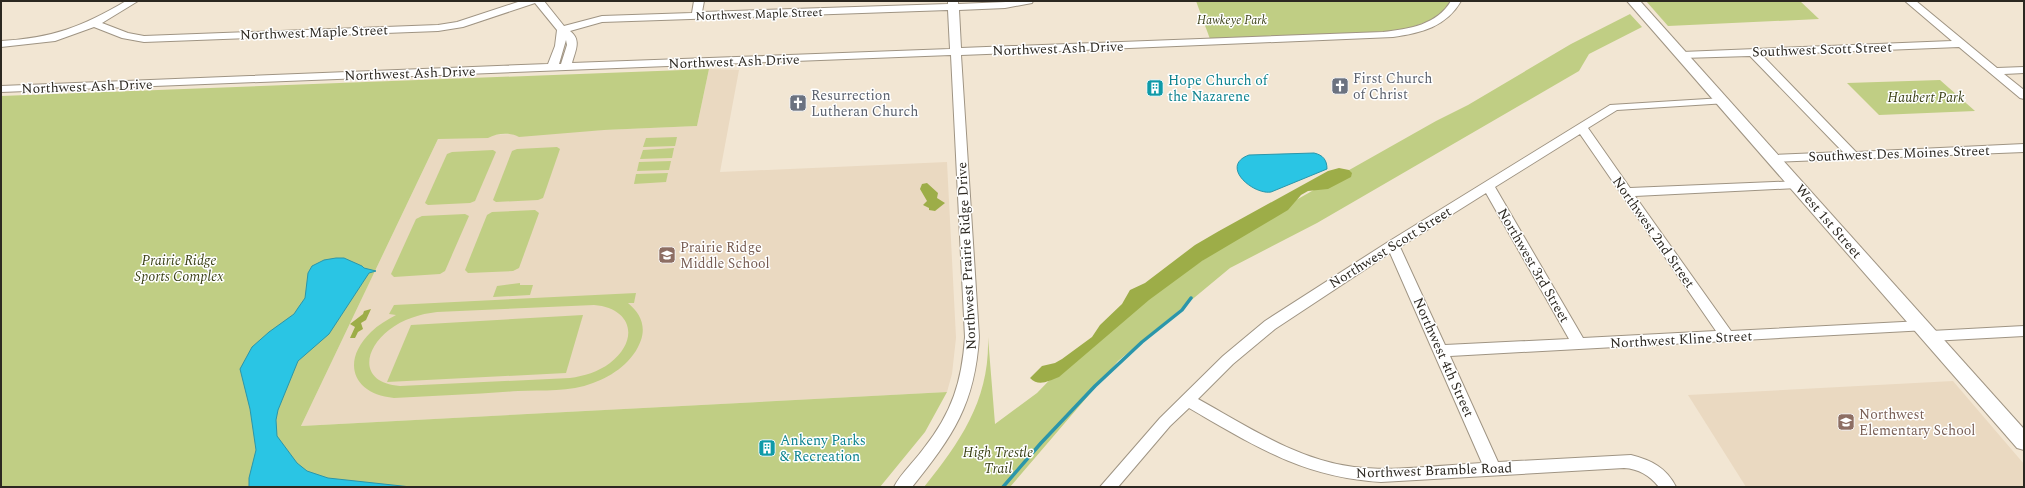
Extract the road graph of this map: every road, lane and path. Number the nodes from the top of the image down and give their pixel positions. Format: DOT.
graph roads {
  1 [pos="133,1"];
  2 [pos="531,1"];
  3 [pos="539,1"];
  4 [pos="699,1"];
  5 [pos="803,1"];
  6 [pos="1028,1"];
  7 [pos="1456,1"];
  8 [pos="1633,1"];
  9 [pos="1910,1"];
  10 [pos="953,4"];
  11 [pos="802,12"];
  12 [pos="696,16"];
  13 [pos="95,24"];
  14 [pos="562,30"];
  15 [pos="1,44"];
  16 [pos="1962,44"];
  17 [pos="955,52"];
  18 [pos="1753,52"];
  19 [pos="1682,55"];
  20 [pos="566,67"];
  21 [pos="552,68"];
  22 [pos="2024,70"];
  23 [pos="1994,71"];
  24 [pos="1,89"];
  25 [pos="2024,96"];
  26 [pos="1723,101"];
  27 [pos="1581,127"];
  28 [pos="2024,148"];
  29 [pos="1852,155"];
  30 [pos="1775,159"];
  31 [pos="1797,184"];
  32 [pos="1488,186"];
  33 [pos="1626,192"];
  34 [pos="1393,245"];
  35 [pos="1926,331"];
  36 [pos="2024,331"];
  37 [pos="1727,336"];
  38 [pos="1579,344"];
  39 [pos="1441,351"];
  40 [pos="1188,400"];
  41 [pos="2024,442"];
  42 [pos="1493,469"];
  43 [pos="902,487"];
  44 [pos="1108,487"];
  45 [pos="1668,487"];
  1 -- 13 [label="street"];
  2 -- 13 [label="street, Northwest Maple Street"];
  3 -- 14 [label="street"];
  4 -- 12 [label="street"];
  5 -- 11 [label="street"];
  6 -- 10 [label="street, Northwest Maple Street"];
  7 -- 17 [label="street, Northwest Ash Drive"];
  8 -- 19 [label="main road, West 1st Street"];
  9 -- 16 [label="street"];
  10 -- 11 [label="street, Northwest Maple Street"];
  10 -- 17 [label="street, Northwest Prairie Ridge Drive"];
  11 -- 12 [label="street, Northwest Maple Street"];
  12 -- 14 [label="street, Northwest Maple Street"];
  13 -- 15 [label="street"];
  14 -- 20 [label="street"];
  14 -- 21 [label="street"];
  16 -- 18 [label="street, Southwest Scott Street"];
  16 -- 23 [label="street"];
  17 -- 20 [label="street, Northwest Ash Drive"];
  17 -- 43 [label="street, Northwest Prairie Ridge Drive"];
  18 -- 19 [label="street, Southwest Scott Street"];
  18 -- 29 [label="street"];
  19 -- 26 [label="main road, West 1st Street"];
  20 -- 21 [label="street, Northwest Ash Drive"];
  21 -- 24 [label="street, Northwest Ash Drive"];
  22 -- 23 [label="street"];
  23 -- 25 [label="street"];
  26 -- 27 [label="street, Northwest Scott Street"];
  26 -- 30 [label="main road, West 1st Street"];
  27 -- 32 [label="street, Northwest Scott Street"];
  27 -- 33 [label="street, Northwest 2nd Street"];
  28 -- 29 [label="street, Southwest Des Moines Street"];
  29 -- 30 [label="street, Southwest Des Moines Street"];
  30 -- 31 [label="main road, West 1st Street"];
  31 -- 33 [label="street"];
  31 -- 35 [label="main road, West 1st Street"];
  32 -- 34 [label="street, Northwest Scott Street"];
  32 -- 38 [label="street, Northwest 3rd Street"];
  33 -- 37 [label="street, Northwest 2nd Street"];
  34 -- 39 [label="street, Northwest 4th Street"];
  34 -- 40 [label="street, Northwest Scott Street"];
  35 -- 36 [label="street, Northwest Kline Street"];
  35 -- 37 [label="street, Northwest Kline Street"];
  35 -- 41 [label="main road, West 1st Street"];
  37 -- 38 [label="street, Northwest Kline Street"];
  38 -- 39 [label="street, Northwest Kline Street"];
  39 -- 42 [label="street, Northwest 4th Street"];
  40 -- 42 [label="street, Northwest Bramble Road"];
  40 -- 44 [label="street, Northwest Scott Street"];
  42 -- 45 [label="street, Northwest Bramble Road"];
}
